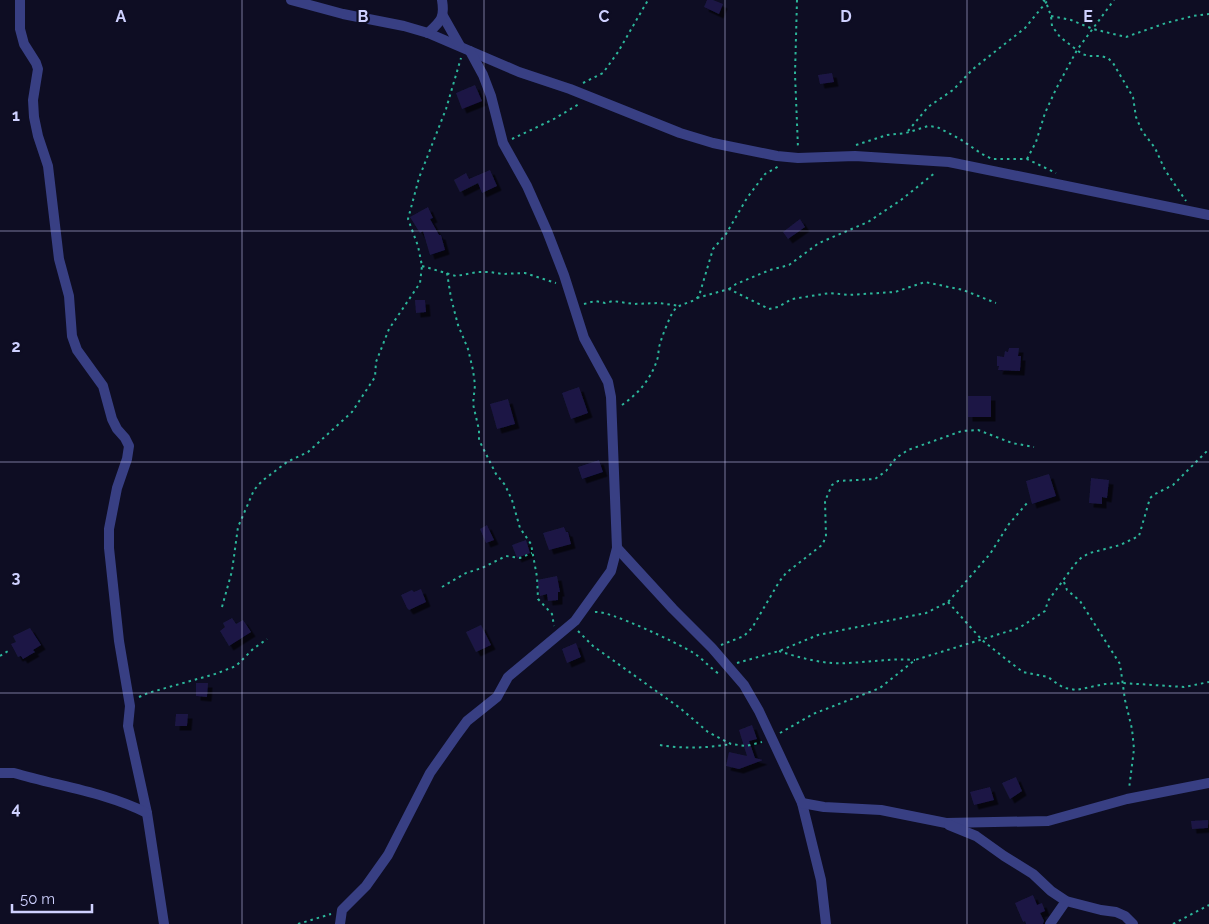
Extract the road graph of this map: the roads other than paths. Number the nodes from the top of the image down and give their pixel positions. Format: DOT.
graph roads {
  1 [pos="20,0"];
  2 [pos="291,0"];
  3 [pos="442,0"];
  4 [pos="443,16"];
  5 [pos="428,33"];
  6 [pos="465,49"];
  7 [pos="1209,215"];
  8 [pos="617,548"];
  9 [pos="634,566"];
  10 [pos="611,570"];
  11 [pos="0,773"];
  12 [pos="1209,784"];
  13 [pos="802,803"];
  14 [pos="147,813"];
  15 [pos="946,823"];
  16 [pos="1066,901"];
  17 [pos="164,924"];
  18 [pos="340,924"];
  19 [pos="826,924"];
  20 [pos="1050,924"];
  21 [pos="1133,924"];
  1 -- 14 [label="street"];
  2 -- 5 [label="street"];
  3 -- 4 [label="street"];
  4 -- 5 [label="street"];
  4 -- 6 [label="street"];
  5 -- 6 [label="street"];
  6 -- 7 [label="street"];
  6 -- 8 [label="street"];
  8 -- 9 [label="street"];
  8 -- 10 [label="street"];
  9 -- 10 [label="street"];
  9 -- 13 [label="street"];
  10 -- 18 [label="street"];
  11 -- 14 [label="street"];
  12 -- 15 [label="street"];
  13 -- 15 [label="street"];
  13 -- 19 [label="street"];
  14 -- 17 [label="street"];
  15 -- 16 [label="street"];
  16 -- 20 [label="street"];
  16 -- 21 [label="street"];
}
